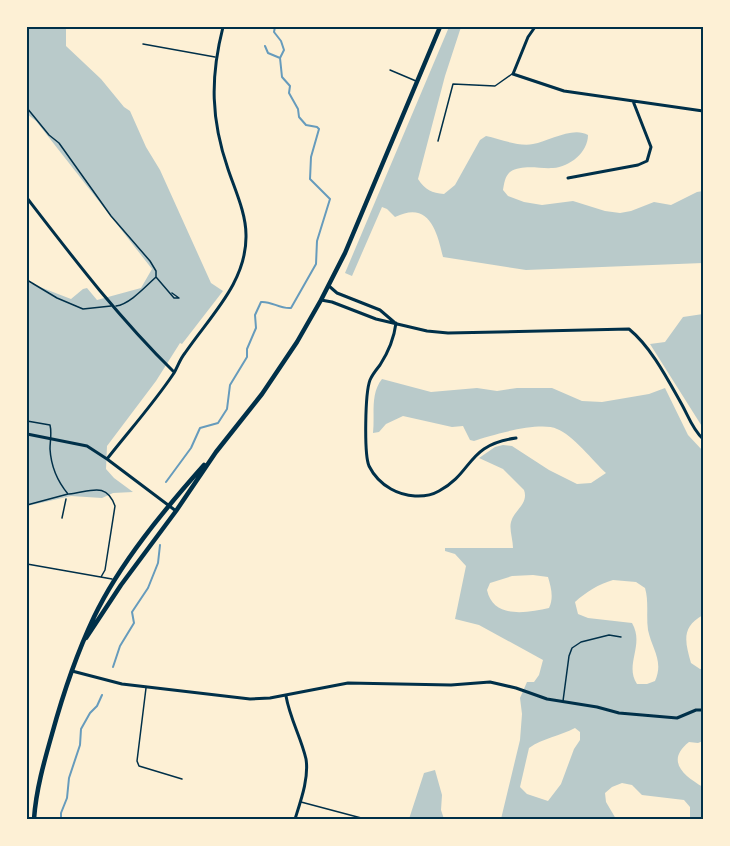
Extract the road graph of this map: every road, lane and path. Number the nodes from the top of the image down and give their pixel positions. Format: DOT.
graph roads {
  1 [pos="223,27"];
  2 [pos="440,27"];
  3 [pos="535,27"];
  4 [pos="142,44"];
  5 [pos="216,57"];
  6 [pos="390,70"];
  7 [pos="513,74"];
  8 [pos="417,81"];
  9 [pos="633,101"];
  10 [pos="27,108"];
  11 [pos="703,111"];
  12 [pos="438,141"];
  13 [pos="568,178"];
  14 [pos="27,198"];
  15 [pos="156,278"];
  16 [pos="27,280"];
  17 [pos="329,286"];
  18 [pos="172,293"];
  19 [pos="321,300"];
  20 [pos="111,306"];
  21 [pos="396,323"];
  22 [pos="174,372"];
  23 [pos="27,421"];
  24 [pos="27,434"];
  25 [pos="51,438"];
  26 [pos="516,438"];
  27 [pos="703,440"];
  28 [pos="216,452"];
  29 [pos="107,459"];
  30 [pos="67,495"];
  31 [pos="27,505"];
  32 [pos="168,505"];
  33 [pos="176,511"];
  34 [pos="62,518"];
  35 [pos="27,564"];
  36 [pos="100,577"];
  37 [pos="116,580"];
  38 [pos="621,637"];
  39 [pos="86,638"];
  40 [pos="72,671"];
  41 [pos="146,687"];
  42 [pos="286,696"];
  43 [pos="563,701"];
  44 [pos="703,710"];
  45 [pos="182,779"];
  46 [pos="300,801"];
  47 [pos="34,819"];
  48 [pos="295,819"];
  49 [pos="365,819"];
  1 -- 5 [label="street"];
  2 -- 8 [label="street"];
  3 -- 7 [label="street"];
  4 -- 5 [label="lane"];
  5 -- 22 [label="street"];
  6 -- 8 [label="lane"];
  7 -- 9 [label="street"];
  7 -- 12 [label="lane"];
  8 -- 17 [label="street"];
  9 -- 11 [label="street"];
  9 -- 13 [label="street"];
  10 -- 15 [label="lane"];
  14 -- 20 [label="street"];
  15 -- 18 [label="lane"];
  15 -- 20 [label="lane"];
  16 -- 20 [label="lane"];
  17 -- 19 [label="street"];
  17 -- 21 [label="street"];
  19 -- 21 [label="street"];
  19 -- 28 [label="street"];
  20 -- 22 [label="street"];
  21 -- 26 [label="street"];
  21 -- 27 [label="street"];
  22 -- 29 [label="street"];
  23 -- 25 [label="lane"];
  24 -- 25 [label="street"];
  25 -- 29 [label="street"];
  25 -- 30 [label="lane"];
  28 -- 32 [label="street"];
  28 -- 33 [label="street"];
  29 -- 32 [label="street"];
  30 -- 31 [label="lane"];
  30 -- 34 [label="path"];
  30 -- 36 [label="lane"];
  32 -- 33 [label="street"];
  32 -- 37 [label="street"];
  33 -- 39 [label="street"];
  35 -- 36 [label="lane"];
  36 -- 37 [label="lane"];
  37 -- 39 [label="street"];
  38 -- 43 [label="lane"];
  39 -- 40 [label="street"];
  40 -- 41 [label="street"];
  40 -- 47 [label="street"];
  41 -- 42 [label="street"];
  41 -- 45 [label="lane"];
  42 -- 43 [label="street"];
  42 -- 46 [label="street"];
  43 -- 44 [label="street"];
  46 -- 48 [label="street"];
  46 -- 49 [label="lane"];
}
